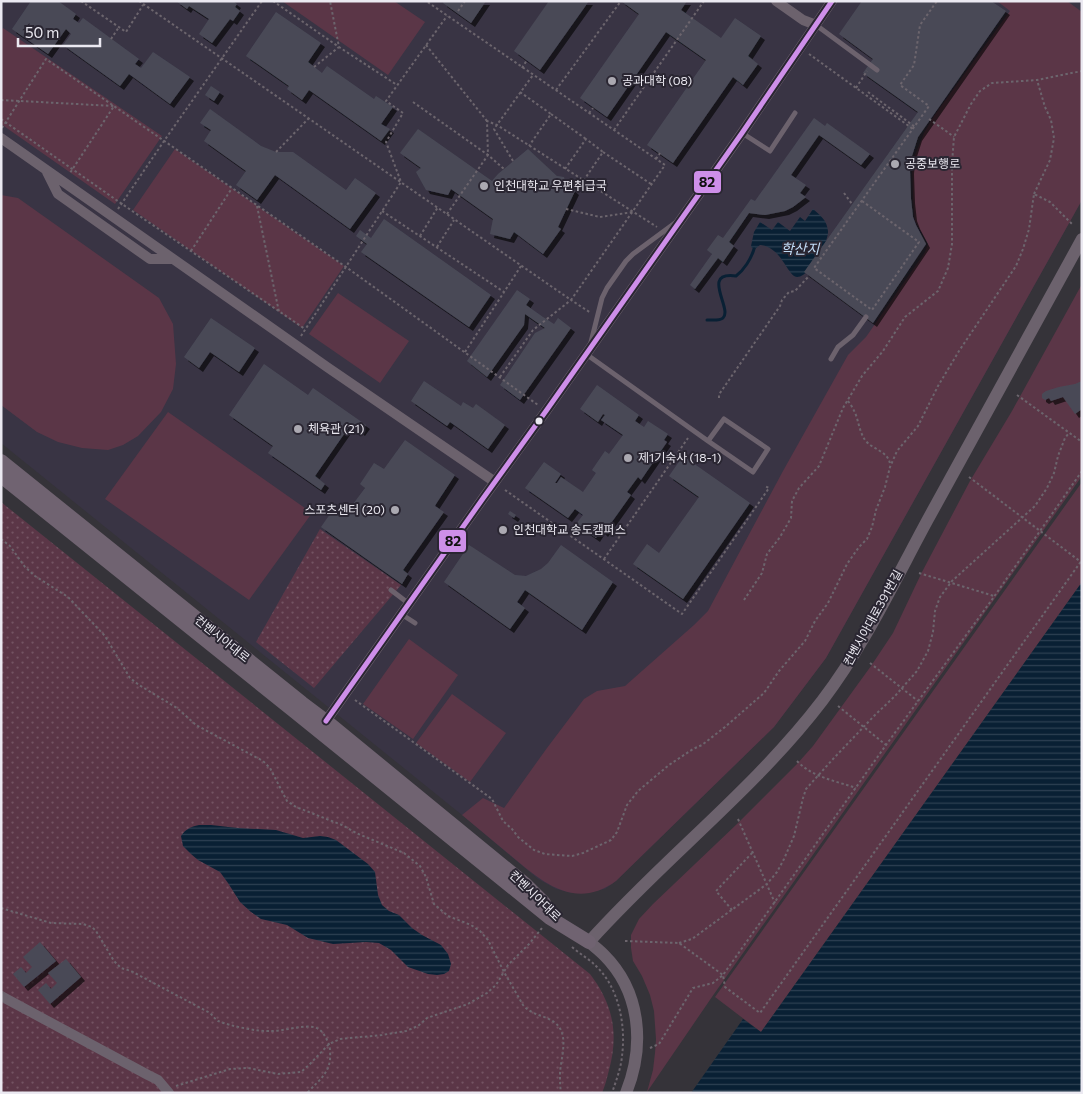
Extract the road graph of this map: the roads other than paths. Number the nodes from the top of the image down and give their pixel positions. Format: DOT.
graph roads {
  1 [pos="776,1"];
  2 [pos="832,1"];
  3 [pos="816,25"];
  4 [pos="877,70"];
  5 [pos="795,113"];
  6 [pos="742,133"];
  7 [pos="1,138"];
  8 [pos="45,169"];
  9 [pos="681,218"];
  10 [pos="1082,239"];
  11 [pos="173,259"];
  12 [pos="866,317"];
  13 [pos="588,352"];
  14 [pos="831,359"];
  15 [pos="708,441"];
  16 [pos="1,461"];
  17 [pos="1,476"];
  18 [pos="495,482"];
  19 [pos="391,590"];
  20 [pos="408,603"];
  21 [pos="401,614"];
  22 [pos="415,624"];
  23 [pos="326,721"];
  24 [pos="570,930"];
  25 [pos="589,942"];
  26 [pos="1,996"];
  27 [pos="168,1091"];
  28 [pos="626,1093"];
  1 -- 3 [label="street"];
  2 -- 3 [label="street"];
  3 -- 4 [label="lane"];
  3 -- 6 [label="street"];
  5 -- 6 [label="lane"];
  6 -- 9 [label="street"];
  7 -- 8 [label="street"];
  8 -- 11 [label="street"];
  8 -- 11 [label="street"];
  9 -- 13 [label="street"];
  9 -- 13 [label="lane"];
  10 -- 25 [label="street, 컨벤시아대로391번길"];
  11 -- 18 [label="street"];
  12 -- 14 [label="lane"];
  13 -- 15 [label="lane"];
  13 -- 18 [label="street"];
  15 -- 15 [label="lane"];
  16 -- 23 [label="main road, 컨벤시아대로"];
  17 -- 24 [label="main road, 컨벤시아대로"];
  18 -- 20 [label="street"];
  19 -- 20 [label="lane"];
  20 -- 21 [label="street"];
  21 -- 22 [label="lane"];
  21 -- 23 [label="street"];
  23 -- 24 [label="main road, 컨벤시아대로"];
  24 -- 25 [label="main road"];
  25 -- 28 [label="street"];
  26 -- 27 [label="street"];
}
